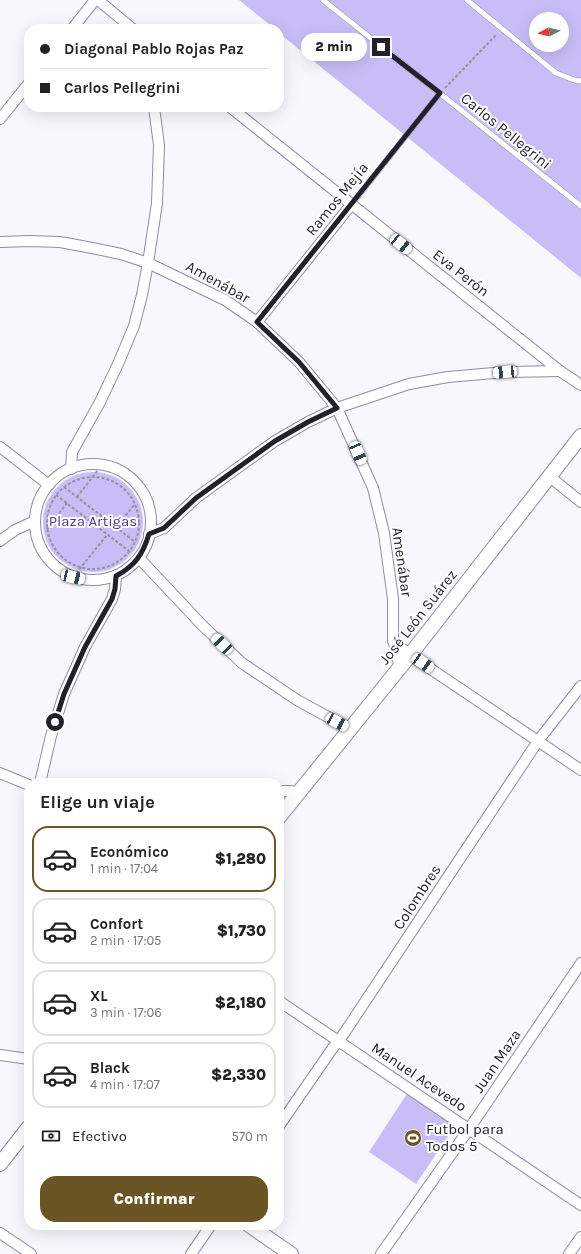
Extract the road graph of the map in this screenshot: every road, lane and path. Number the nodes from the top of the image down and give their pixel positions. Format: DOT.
graph roads {
  1 [pos="95,0"];
  2 [pos="98,0"];
  3 [pos="323,0"];
  4 [pos="467,0"];
  5 [pos="76,24"];
  6 [pos="127,24"];
  7 [pos="502,29"];
  8 [pos="581,81"];
  9 [pos="24,89"];
  10 [pos="440,93"];
  11 [pos="155,112"];
  12 [pos="236,112"];
  13 [pos="0,119"];
  14 [pos="352,205"];
  15 [pos="581,206"];
  16 [pos="0,242"];
  17 [pos="148,263"];
  18 [pos="257,322"];
  19 [pos="560,371"];
  20 [pos="581,385"];
  21 [pos="337,408"];
  22 [pos="581,436"];
  23 [pos="0,447"];
  24 [pos="102,465"];
  25 [pos="70,469"];
  26 [pos="94,476"];
  27 [pos="550,477"];
  28 [pos="49,485"];
  29 [pos="64,487"];
  30 [pos="56,495"];
  31 [pos="77,497"];
  32 [pos="581,502"];
  33 [pos="67,503"];
  34 [pos="135,504"];
  35 [pos="35,521"];
  36 [pos="116,527"];
  37 [pos="47,529"];
  38 [pos="107,534"];
  39 [pos="149,534"];
  40 [pos="0,541"];
  41 [pos="135,542"];
  42 [pos="129,551"];
  43 [pos="139,558"];
  44 [pos="81,567"];
  45 [pos="116,576"];
  46 [pos="73,577"];
  47 [pos="393,641"];
  48 [pos="410,655"];
  49 [pos="400,668"];
  50 [pos="581,686"];
  51 [pos="350,729"];
  52 [pos="538,741"];
  53 [pos="581,770"];
  54 [pos="0,773"];
  55 [pos="41,778"];
  56 [pos="24,783"];
  57 [pos="284,791"];
  58 [pos="299,792"];
  59 [pos="284,811"];
  60 [pos="581,963"];
  61 [pos="284,1004"];
  62 [pos="339,1041"];
  63 [pos="0,1055"];
  64 [pos="24,1058"];
  65 [pos="284,1119"];
  66 [pos="469,1129"];
  67 [pos="24,1134"];
  68 [pos="0,1164"];
  69 [pos="581,1205"];
  70 [pos="208,1230"];
  71 [pos="256,1230"];
  72 [pos="0,1233"];
  73 [pos="581,1237"];
  74 [pos="31,1254"];
  75 [pos="191,1254"];
  76 [pos="291,1254"];
  77 [pos="381,1254"];
  78 [pos="569,1254"];
  1 -- 5 [label="street"];
  2 -- 6 [label="street"];
  3 -- 10 [label="lane, Carlos Pellegrini"];
  4 -- 7 [label="lane"];
  7 -- 8 [label="lane"];
  7 -- 10 [label="path"];
  9 -- 13 [label="street"];
  10 -- 14 [label="lane, Ramos Mejía"];
  10 -- 15 [label="lane, Carlos Pellegrini"];
  11 -- 17 [label="street"];
  12 -- 14 [label="street, Eva Perón"];
  14 -- 18 [label="street, Ramos Mejía"];
  14 -- 19 [label="street, Eva Perón"];
  16 -- 17 [label="street, Amenábar"];
  17 -- 18 [label="street, Amenábar"];
  17 -- 25 [label="street"];
  18 -- 21 [label="street, Amenábar"];
  19 -- 20 [label="street, Eva Perón"];
  19 -- 21 [label="street"];
  21 -- 39 [label="street"];
  21 -- 47 [label="street, Amenábar"];
  22 -- 27 [label="street, José León Suárez"];
  23 -- 28 [label="street"];
  24 -- 25 [label="street"];
  24 -- 26 [label="path"];
  24 -- 39 [label="street"];
  25 -- 28 [label="street"];
  26 -- 29 [label="path"];
  26 -- 31 [label="path"];
  26 -- 34 [label="path"];
  27 -- 32 [label="street"];
  27 -- 48 [label="street, José León Suárez"];
  28 -- 35 [label="street"];
  29 -- 30 [label="path"];
  29 -- 31 [label="path"];
  30 -- 33 [label="path"];
  30 -- 37 [label="path"];
  31 -- 36 [label="path"];
  33 -- 37 [label="path"];
  33 -- 38 [label="path"];
  34 -- 36 [label="path"];
  34 -- 41 [label="path"];
  35 -- 40 [label="street"];
  35 -- 46 [label="street"];
  36 -- 41 [label="path"];
  37 -- 44 [label="path"];
  38 -- 42 [label="path"];
  38 -- 44 [label="path"];
  39 -- 43 [label="street"];
  41 -- 42 [label="path"];
  42 -- 44 [label="path"];
  43 -- 45 [label="street"];
  43 -- 51 [label="street"];
  44 -- 46 [label="path"];
  45 -- 46 [label="street"];
  45 -- 55 [label="street"];
  47 -- 48 [label="street"];
  47 -- 49 [label="street, Amenábar"];
  48 -- 49 [label="street, José León Suárez"];
  48 -- 52 [label="street"];
  49 -- 51 [label="street, José León Suárez"];
  50 -- 52 [label="street, Colombres"];
  51 -- 58 [label="street, José León Suárez"];
  52 -- 53 [label="street"];
  52 -- 62 [label="street, Colombres"];
  54 -- 56 [label="street"];
  57 -- 58 [label="street"];
  58 -- 59 [label="street, José León Suárez"];
  60 -- 66 [label="street, Juan Maza"];
  61 -- 62 [label="street, Manuel Acevedo"];
  62 -- 65 [label="street, Colombres"];
  62 -- 66 [label="street, Manuel Acevedo"];
  63 -- 64 [label="street"];
  66 -- 69 [label="street, Manuel Acevedo"];
  66 -- 77 [label="street, Juan Maza"];
  67 -- 68 [label="street"];
  70 -- 75 [label="street"];
  71 -- 76 [label="street"];
  72 -- 74 [label="street"];
  73 -- 78 [label="street"];
}
